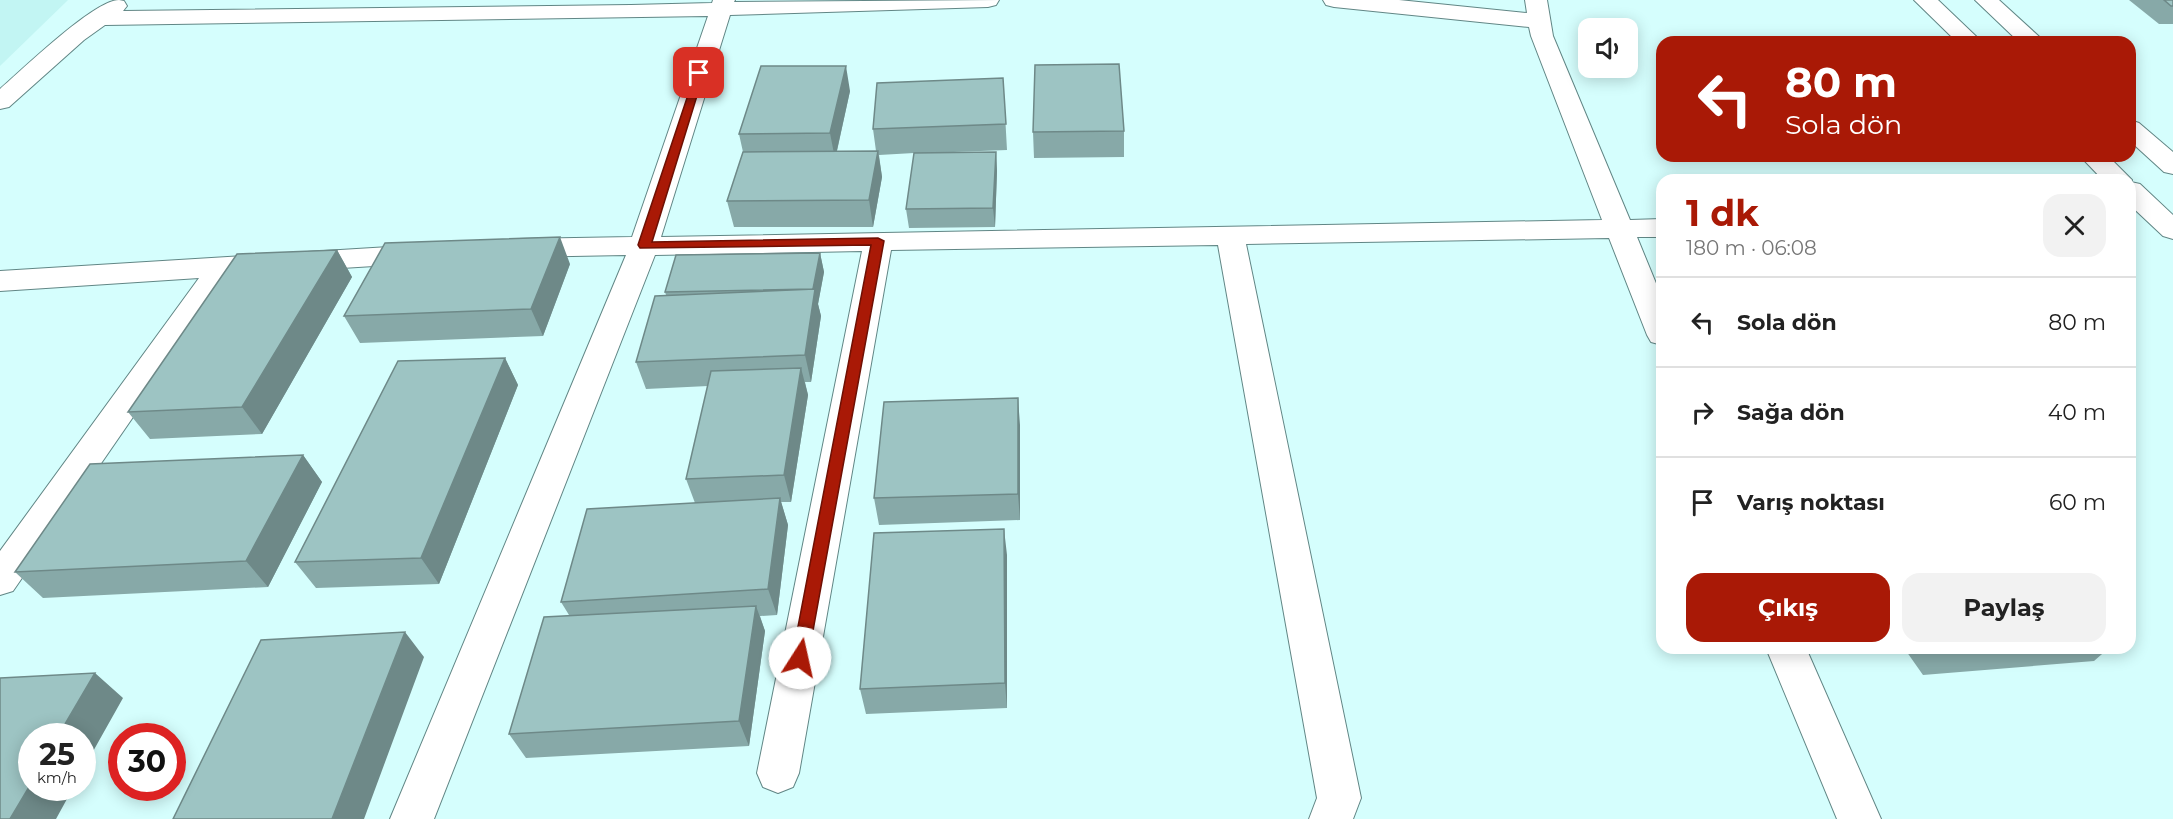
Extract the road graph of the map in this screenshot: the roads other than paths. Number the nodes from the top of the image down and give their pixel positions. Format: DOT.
graph roads {
  1 [pos="126,0"];
  2 [pos="988,0"];
  3 [pos="1334,0"];
  4 [pos="1925,0"];
  5 [pos="1986,0"];
  6 [pos="722,4"];
  7 [pos="1538,10"];
  8 [pos="97,18"];
  9 [pos="1964,36"];
  10 [pos="2026,36"];
  11 [pos="0,102"];
  12 [pos="2136,133"];
  13 [pos="2100,162"];
  14 [pos="2173,166"];
  15 [pos="2112,174"];
  16 [pos="2136,196"];
  17 [pos="1620,228"];
  18 [pos="1656,228"];
  19 [pos="2173,230"];
  20 [pos="1230,235"];
  21 [pos="878,241"];
  22 [pos="644,245"];
  23 [pos="493,250"];
  24 [pos="446,253"];
  25 [pos="222,267"];
  26 [pos="0,281"];
  27 [pos="1656,320"];
  28 [pos="0,580"];
  29 [pos="1789,654"];
  30 [pos="778,773"];
  31 [pos="412,819"];
  32 [pos="1332,819"];
  33 [pos="1859,819"];
  1 -- 8 [label="main road"];
  2 -- 6 [label="main road"];
  3 -- 7 [label="main road"];
  4 -- 9 [label="main road"];
  5 -- 10 [label="main road"];
  6 -- 8 [label="main road"];
  6 -- 22 [label="main road"];
  7 -- 17 [label="main road"];
  8 -- 11 [label="main road"];
  12 -- 14 [label="main road"];
  13 -- 15 [label="main road"];
  16 -- 19 [label="main road"];
  17 -- 18 [label="main road"];
  17 -- 20 [label="main road"];
  17 -- 27 [label="main road"];
  20 -- 21 [label="main road"];
  20 -- 32 [label="main road"];
  21 -- 22 [label="main road"];
  21 -- 30 [label="main road"];
  22 -- 23 [label="main road"];
  22 -- 31 [label="main road"];
  24 -- 25 [label="main road"];
  25 -- 26 [label="main road"];
  25 -- 28 [label="main road"];
  29 -- 33 [label="main road"];
}
